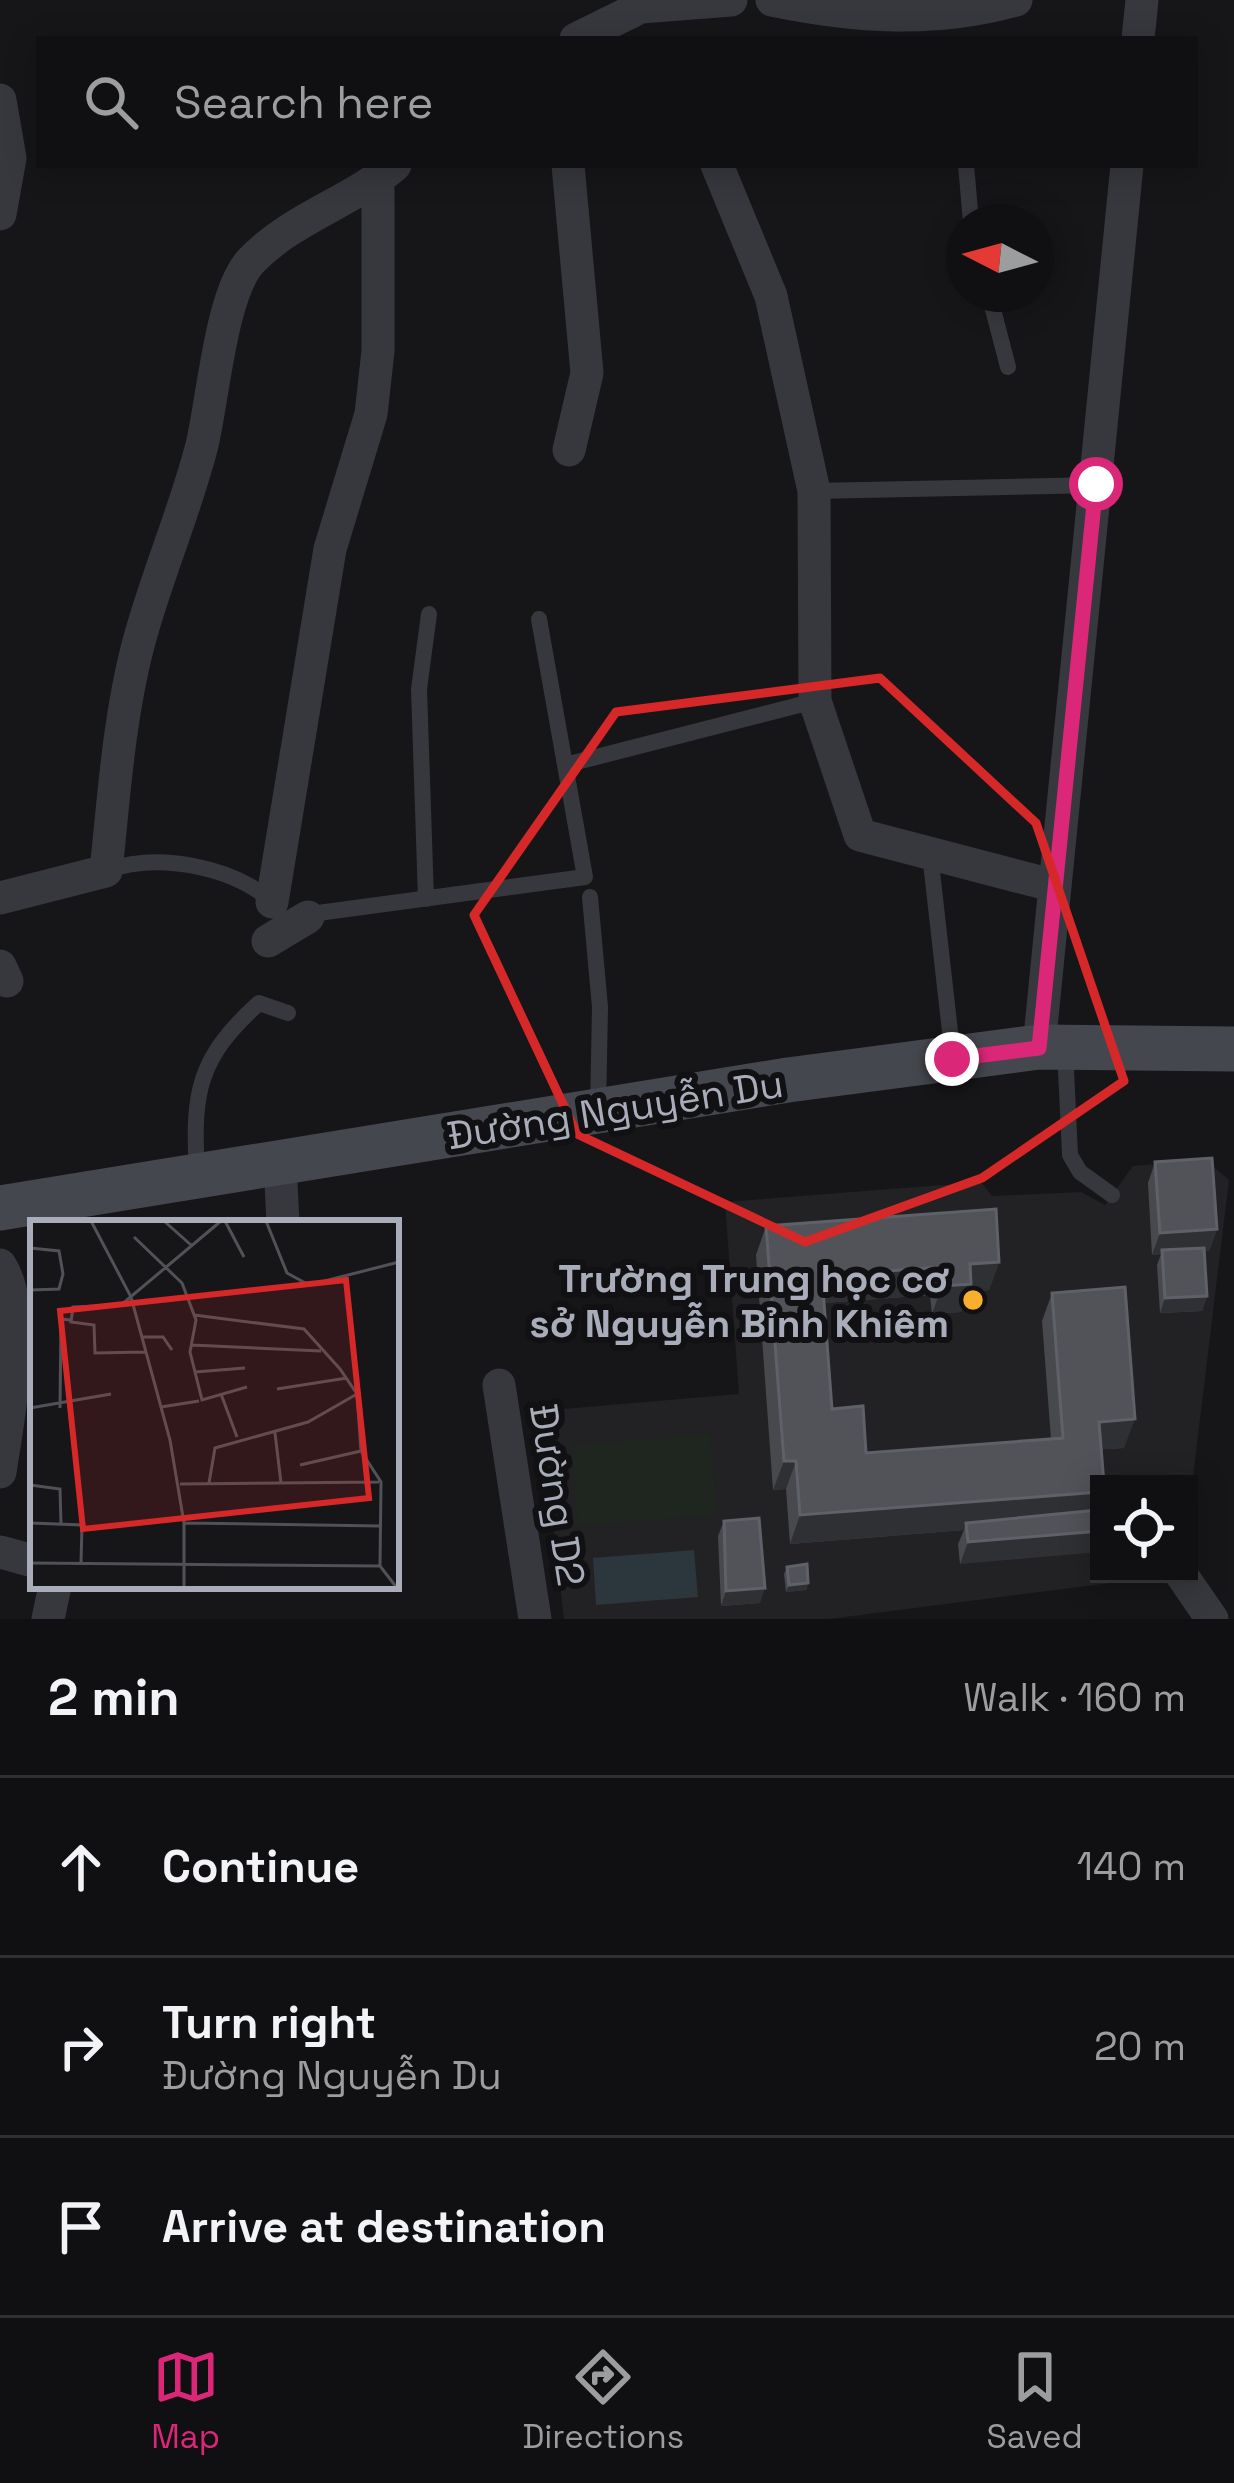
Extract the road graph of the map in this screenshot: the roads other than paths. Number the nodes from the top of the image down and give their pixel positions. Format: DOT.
graph roads {
  1 [pos="731,0"];
  2 [pos="772,0"];
  3 [pos="1016,0"];
  4 [pos="1142,0"];
  5 [pos="641,7"];
  6 [pos="962,27"];
  7 [pos="582,36"];
  8 [pos="657,36"];
  9 [pos="1138,36"];
  10 [pos="0,100"];
  11 [pos="568,168"];
  12 [pos="718,168"];
  13 [pos="966,168"];
  14 [pos="1126,168"];
  15 [pos="387,172"];
  16 [pos="969,204"];
  17 [pos="0,214"];
  18 [pos="994,312"];
  19 [pos="1008,367"];
  20 [pos="569,450"];
  21 [pos="1096,484"];
  22 [pos="814,490"];
  23 [pos="429,614"];
  24 [pos="539,619"];
  25 [pos="814,701"];
  26 [pos="565,765"];
  27 [pos="930,854"];
  28 [pos="106,871"];
  29 [pos="1055,886"];
  30 [pos="590,897"];
  31 [pos="0,898"];
  32 [pos="426,898"];
  33 [pos="272,902"];
  34 [pos="308,917"];
  35 [pos="268,941"];
  36 [pos="288,1013"];
  37 [pos="1052,1047"];
  38 [pos="1234,1049"];
  39 [pos="952,1059"];
  40 [pos="598,1111"];
  41 [pos="280,1162"];
  42 [pos="198,1176"];
  43 [pos="1112,1195"];
  44 [pos="0,1208"];
  45 [pos="283,1220"];
  46 [pos="0,1265"];
  47 [pos="499,1385"];
  48 [pos="0,1472"];
  49 [pos="0,1552"];
  50 [pos="30,1560"];
  51 [pos="1187,1583"];
  52 [pos="55,1589"];
  53 [pos="48,1619"];
  54 [pos="535,1619"];
  55 [pos="1211,1619"];
  1 -- 5 [label="street"];
  2 -- 6 [label="street"];
  3 -- 6 [label="street"];
  4 -- 9 [label="street"];
  5 -- 7 [label="street"];
  5 -- 8 [label="street"];
  10 -- 17 [label="street"];
  11 -- 20 [label="street"];
  12 -- 22 [label="street"];
  13 -- 16 [label="lane"];
  14 -- 21 [label="street"];
  15 -- 28 [label="street"];
  15 -- 33 [label="street"];
  18 -- 19 [label="lane"];
  21 -- 22 [label="lane"];
  21 -- 29 [label="street"];
  22 -- 25 [label="street"];
  23 -- 32 [label="lane"];
  24 -- 26 [label="lane"];
  25 -- 26 [label="lane"];
  25 -- 27 [label="street"];
  26 -- 32 [label="lane"];
  27 -- 29 [label="street"];
  27 -- 39 [label="lane"];
  28 -- 31 [label="street"];
  28 -- 33 [label="lane"];
  29 -- 37 [label="street"];
  30 -- 40 [label="lane"];
  32 -- 34 [label="lane"];
  33 -- 34 [label="lane"];
  34 -- 35 [label="street"];
  36 -- 42 [label="lane"];
  37 -- 38 [label="main road, Đường Nguyễn Du"];
  37 -- 39 [label="main road, Đường Nguyễn Du"];
  37 -- 43 [label="lane"];
  39 -- 40 [label="main road, Đường Nguyễn Du"];
  40 -- 41 [label="main road, Đường Nguyễn Du"];
  41 -- 42 [label="main road, Đường Nguyễn Du"];
  41 -- 45 [label="street"];
  42 -- 44 [label="main road, Đường Nguyễn Du"];
  46 -- 48 [label="street"];
  47 -- 54 [label="street, Đường D2"];
  49 -- 50 [label="street"];
  51 -- 55 [label="street"];
  52 -- 53 [label="street"];
}
